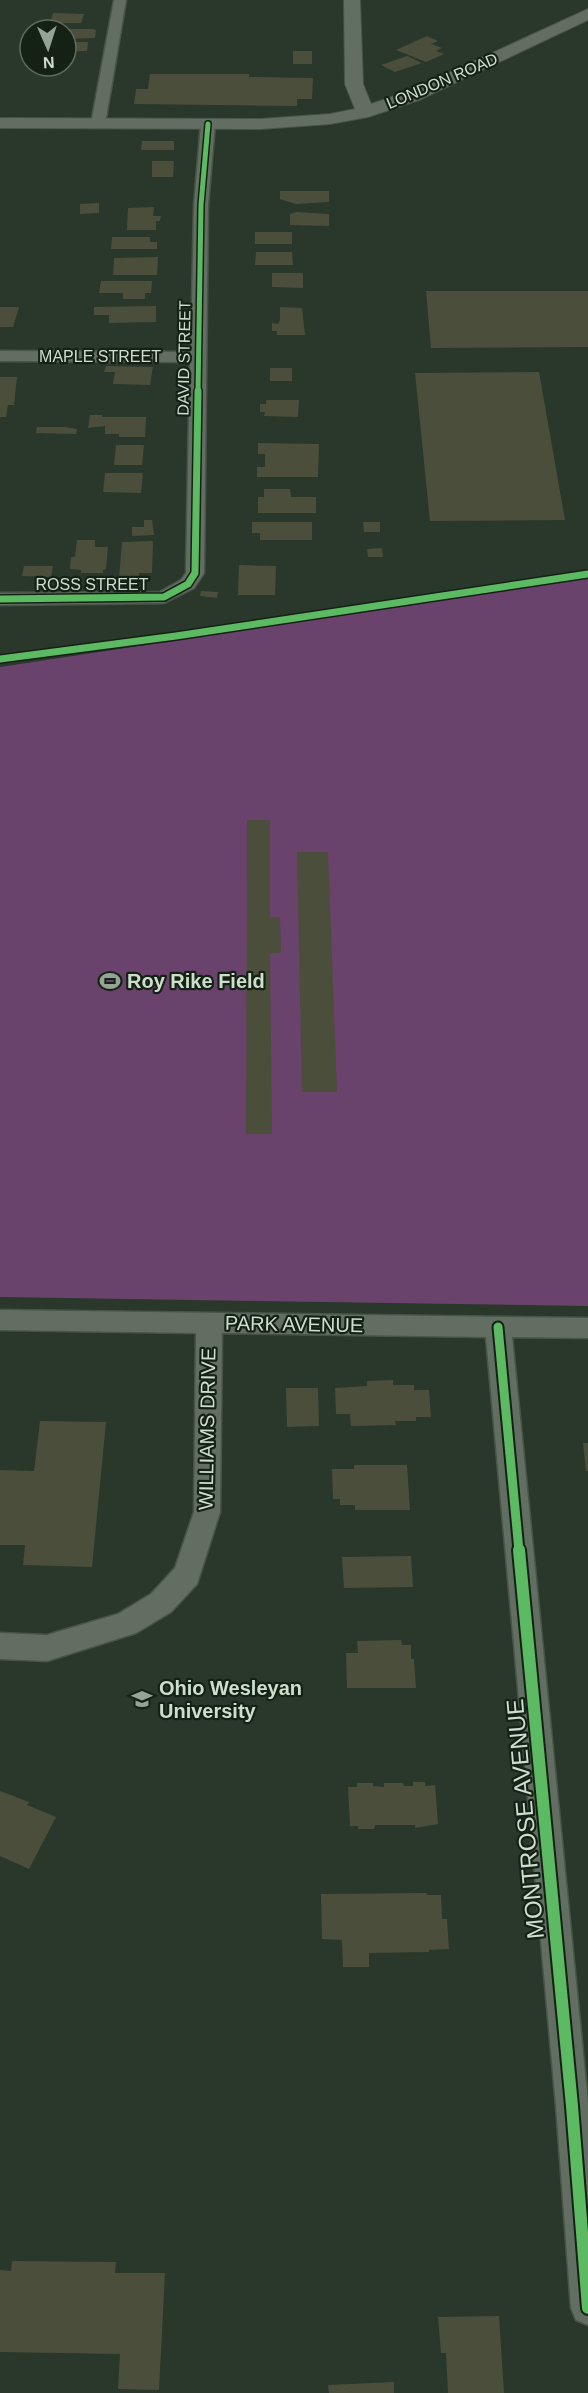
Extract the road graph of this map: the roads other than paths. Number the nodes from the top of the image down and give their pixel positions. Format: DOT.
graph roads {
  1 [pos="120,0"];
  2 [pos="351,0"];
  3 [pos="588,14"];
  4 [pos="365,112"];
  5 [pos="0,123"];
  6 [pos="98,124"];
  7 [pos="208,124"];
  8 [pos="0,356"];
  9 [pos="200,357"];
  10 [pos="182,588"];
  11 [pos="0,599"];
  12 [pos="0,1320"];
  13 [pos="209,1323"];
  14 [pos="498,1327"];
  15 [pos="588,1328"];
  16 [pos="0,1646"];
  17 [pos="588,2308"];
  1 -- 6 [label="street"];
  2 -- 4 [label="street"];
  3 -- 4 [label="street, LONDON ROAD"];
  4 -- 7 [label="street, LONDON ROAD"];
  5 -- 6 [label="street, LONDON ROAD"];
  6 -- 7 [label="street, LONDON ROAD"];
  7 -- 9 [label="street, DAVID STREET"];
  8 -- 9 [label="street, MAPLE STREET"];
  9 -- 10 [label="street, DAVID STREET"];
  10 -- 11 [label="street, ROSS STREET"];
  12 -- 13 [label="street, PARK AVENUE"];
  13 -- 14 [label="street, PARK AVENUE"];
  13 -- 16 [label="street, WILLIAMS DRIVE"];
  14 -- 15 [label="street, PARK AVENUE"];
  14 -- 17 [label="street, MONTROSE AVENUE"];
}
